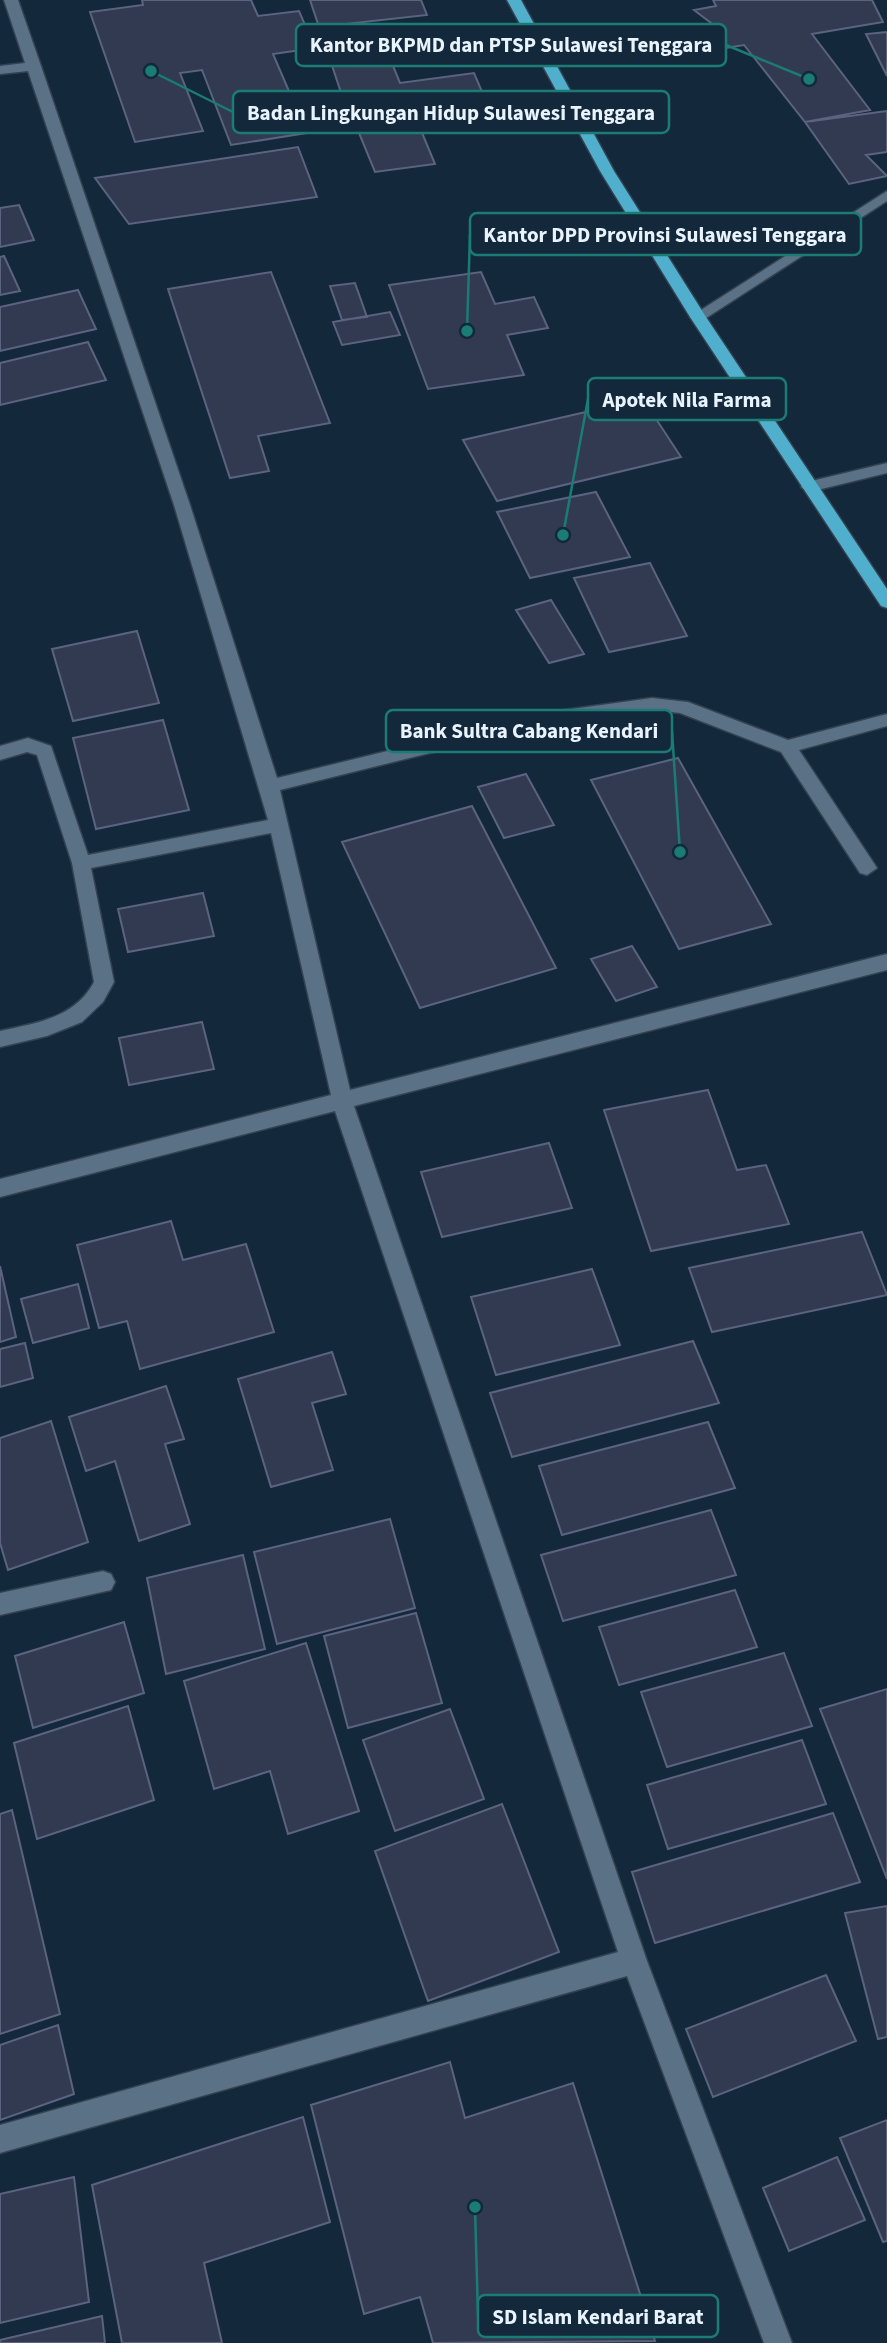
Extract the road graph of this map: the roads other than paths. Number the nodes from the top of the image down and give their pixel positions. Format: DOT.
graph roads {
  1 [pos="11,0"];
  2 [pos="514,0"];
  3 [pos="34,66"];
  4 [pos="0,70"];
  5 [pos="887,194"];
  6 [pos="698,317"];
  7 [pos="887,468"];
  8 [pos="809,487"];
  9 [pos="887,602"];
  10 [pos="887,720"];
  11 [pos="787,747"];
  12 [pos="0,753"];
  13 [pos="270,786"];
  14 [pos="279,825"];
  15 [pos="81,863"];
  16 [pos="867,868"];
  17 [pos="887,962"];
  18 [pos="0,1039"];
  19 [pos="342,1100"];
  20 [pos="0,1188"];
  21 [pos="103,1582"];
  22 [pos="0,1604"];
  23 [pos="634,1961"];
  24 [pos="0,2139"];
  25 [pos="778,2343"];
  1 -- 3 [label="street"];
  2 -- 6 [label="highway"];
  3 -- 4 [label="street"];
  3 -- 13 [label="street"];
  5 -- 6 [label="street"];
  6 -- 8 [label="highway"];
  7 -- 8 [label="street"];
  8 -- 9 [label="highway"];
  10 -- 11 [label="street"];
  11 -- 13 [label="street"];
  11 -- 16 [label="street"];
  12 -- 15 [label="street"];
  13 -- 14 [label="street"];
  14 -- 15 [label="street"];
  14 -- 19 [label="street"];
  15 -- 18 [label="street"];
  17 -- 19 [label="street"];
  19 -- 20 [label="street"];
  19 -- 23 [label="street"];
  21 -- 22 [label="street"];
  23 -- 24 [label="street"];
  23 -- 25 [label="street"];
}
